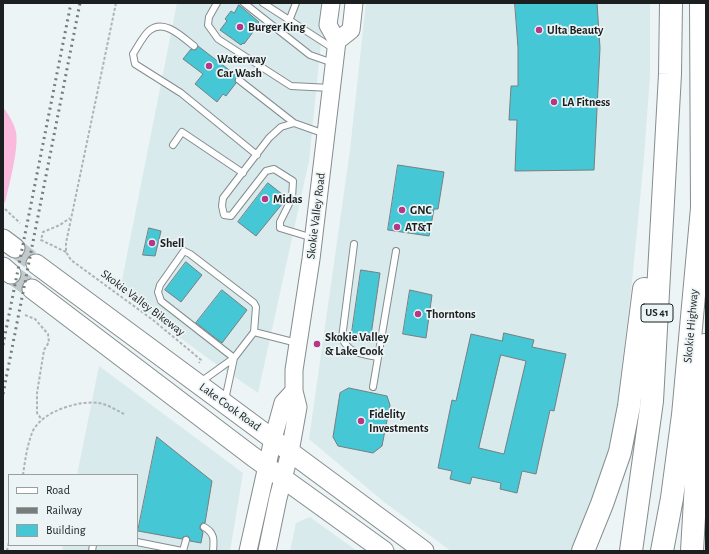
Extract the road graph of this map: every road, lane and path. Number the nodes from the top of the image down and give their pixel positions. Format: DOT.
graph roads {
  1 [pos="116,3"];
  2 [pos="217,3"];
  3 [pos="244,3"];
  4 [pos="263,3"];
  5 [pos="296,3"];
  6 [pos="331,3"];
  7 [pos="354,3"];
  8 [pos="671,3"];
  9 [pos="701,3"];
  10 [pos="289,21"];
  11 [pos="194,46"];
  12 [pos="336,52"];
  13 [pos="670,74"];
  14 [pos="239,80"];
  15 [pos="332,88"];
  16 [pos="294,123"];
  17 [pos="326,135"];
  18 [pos="173,145"];
  19 [pos="256,155"];
  20 [pos="243,173"];
  21 [pos="702,208"];
  22 [pos="5,209"];
  23 [pos="71,218"];
  24 [pos="20,223"];
  25 [pos="314,238"];
  26 [pos="354,244"];
  27 [pos="396,251"];
  28 [pos="66,252"];
  29 [pos="36,264"];
  30 [pos="706,268"];
  31 [pos="32,289"];
  32 [pos="24,315"];
  33 [pos="254,332"];
  34 [pos="299,344"];
  35 [pos="378,357"];
  36 [pos="234,358"];
  37 [pos="200,363"];
  38 [pos="198,384"];
  39 [pos="374,387"];
  40 [pos="294,391"];
  41 [pos="224,404"];
  42 [pos="124,414"];
  43 [pos="43,420"];
  44 [pos="273,439"];
  45 [pos="290,452"];
  46 [pos="267,467"];
  47 [pos="23,474"];
  48 [pos="283,478"];
  49 [pos="204,526"];
  50 [pos="186,540"];
  51 [pos="138,542"];
  52 [pos="183,551"];
  53 [pos="212,551"];
  54 [pos="248,551"];
  55 [pos="267,551"];
  56 [pos="384,551"];
  57 [pos="424,551"];
  58 [pos="583,551"];
  59 [pos="631,551"];
  60 [pos="662,551"];
  61 [pos="692,551"];
  1 -- 23 [label="path"];
  2 -- 15 [label="lane"];
  3 -- 12 [label="lane"];
  4 -- 10 [label="lane"];
  5 -- 10 [label="lane"];
  6 -- 12 [label="main road"];
  7 -- 12 [label="main road"];
  8 -- 13 [label="highway, US 41"];
  9 -- 21 [label="highway, Skokie Highway"];
  10 -- 12 [label="lane"];
  11 -- 19 [label="lane"];
  12 -- 15 [label="main road, Skokie Valley Road"];
  13 -- 58 [label="highway"];
  13 -- 59 [label="highway, US 41"];
  14 -- 16 [label="lane"];
  15 -- 17 [label="main road, Skokie Valley Road"];
  16 -- 17 [label="lane"];
  16 -- 19 [label="lane"];
  17 -- 25 [label="main road, Skokie Valley Road"];
  18 -- 20 [label="lane"];
  19 -- 20 [label="lane"];
  20 -- 25 [label="lane"];
  21 -- 30 [label="highway"];
  21 -- 60 [label="highway, Skokie Highway"];
  22 -- 24 [label="path"];
  23 -- 28 [label="path"];
  23 -- 28 [label="path"];
  25 -- 34 [label="main road, Skokie Valley Road"];
  26 -- 35 [label="lane"];
  27 -- 35 [label="lane"];
  28 -- 37 [label="path, Skokie Valley Bikeway"];
  29 -- 38 [label="main road, Lake Cook Road"];
  30 -- 61 [label="highway"];
  31 -- 46 [label="main road"];
  32 -- 43 [label="path"];
  33 -- 34 [label="lane"];
  33 -- 36 [label="lane"];
  33 -- 36 [label="lane"];
  34 -- 40 [label="main road, Skokie Valley Road"];
  35 -- 39 [label="lane"];
  36 -- 38 [label="lane"];
  36 -- 41 [label="lane"];
  38 -- 41 [label="main road, Lake Cook Road"];
  40 -- 44 [label="main road"];
  40 -- 45 [label="main road, Skokie Valley Road"];
  41 -- 44 [label="main road, Lake Cook Road"];
  42 -- 43 [label="path"];
  43 -- 47 [label="path"];
  44 -- 45 [label="main road, Lake Cook Road"];
  44 -- 46 [label="main road"];
  45 -- 48 [label="main road, Skokie Valley Road"];
  45 -- 57 [label="main road, Lake Cook Road"];
  46 -- 48 [label="main road"];
  46 -- 54 [label="main road"];
  48 -- 55 [label="main road, Skokie Valley Road"];
  48 -- 56 [label="main road"];
  49 -- 53 [label="lane"];
  50 -- 52 [label="lane"];
  51 -- 52 [label="lane"];
}
